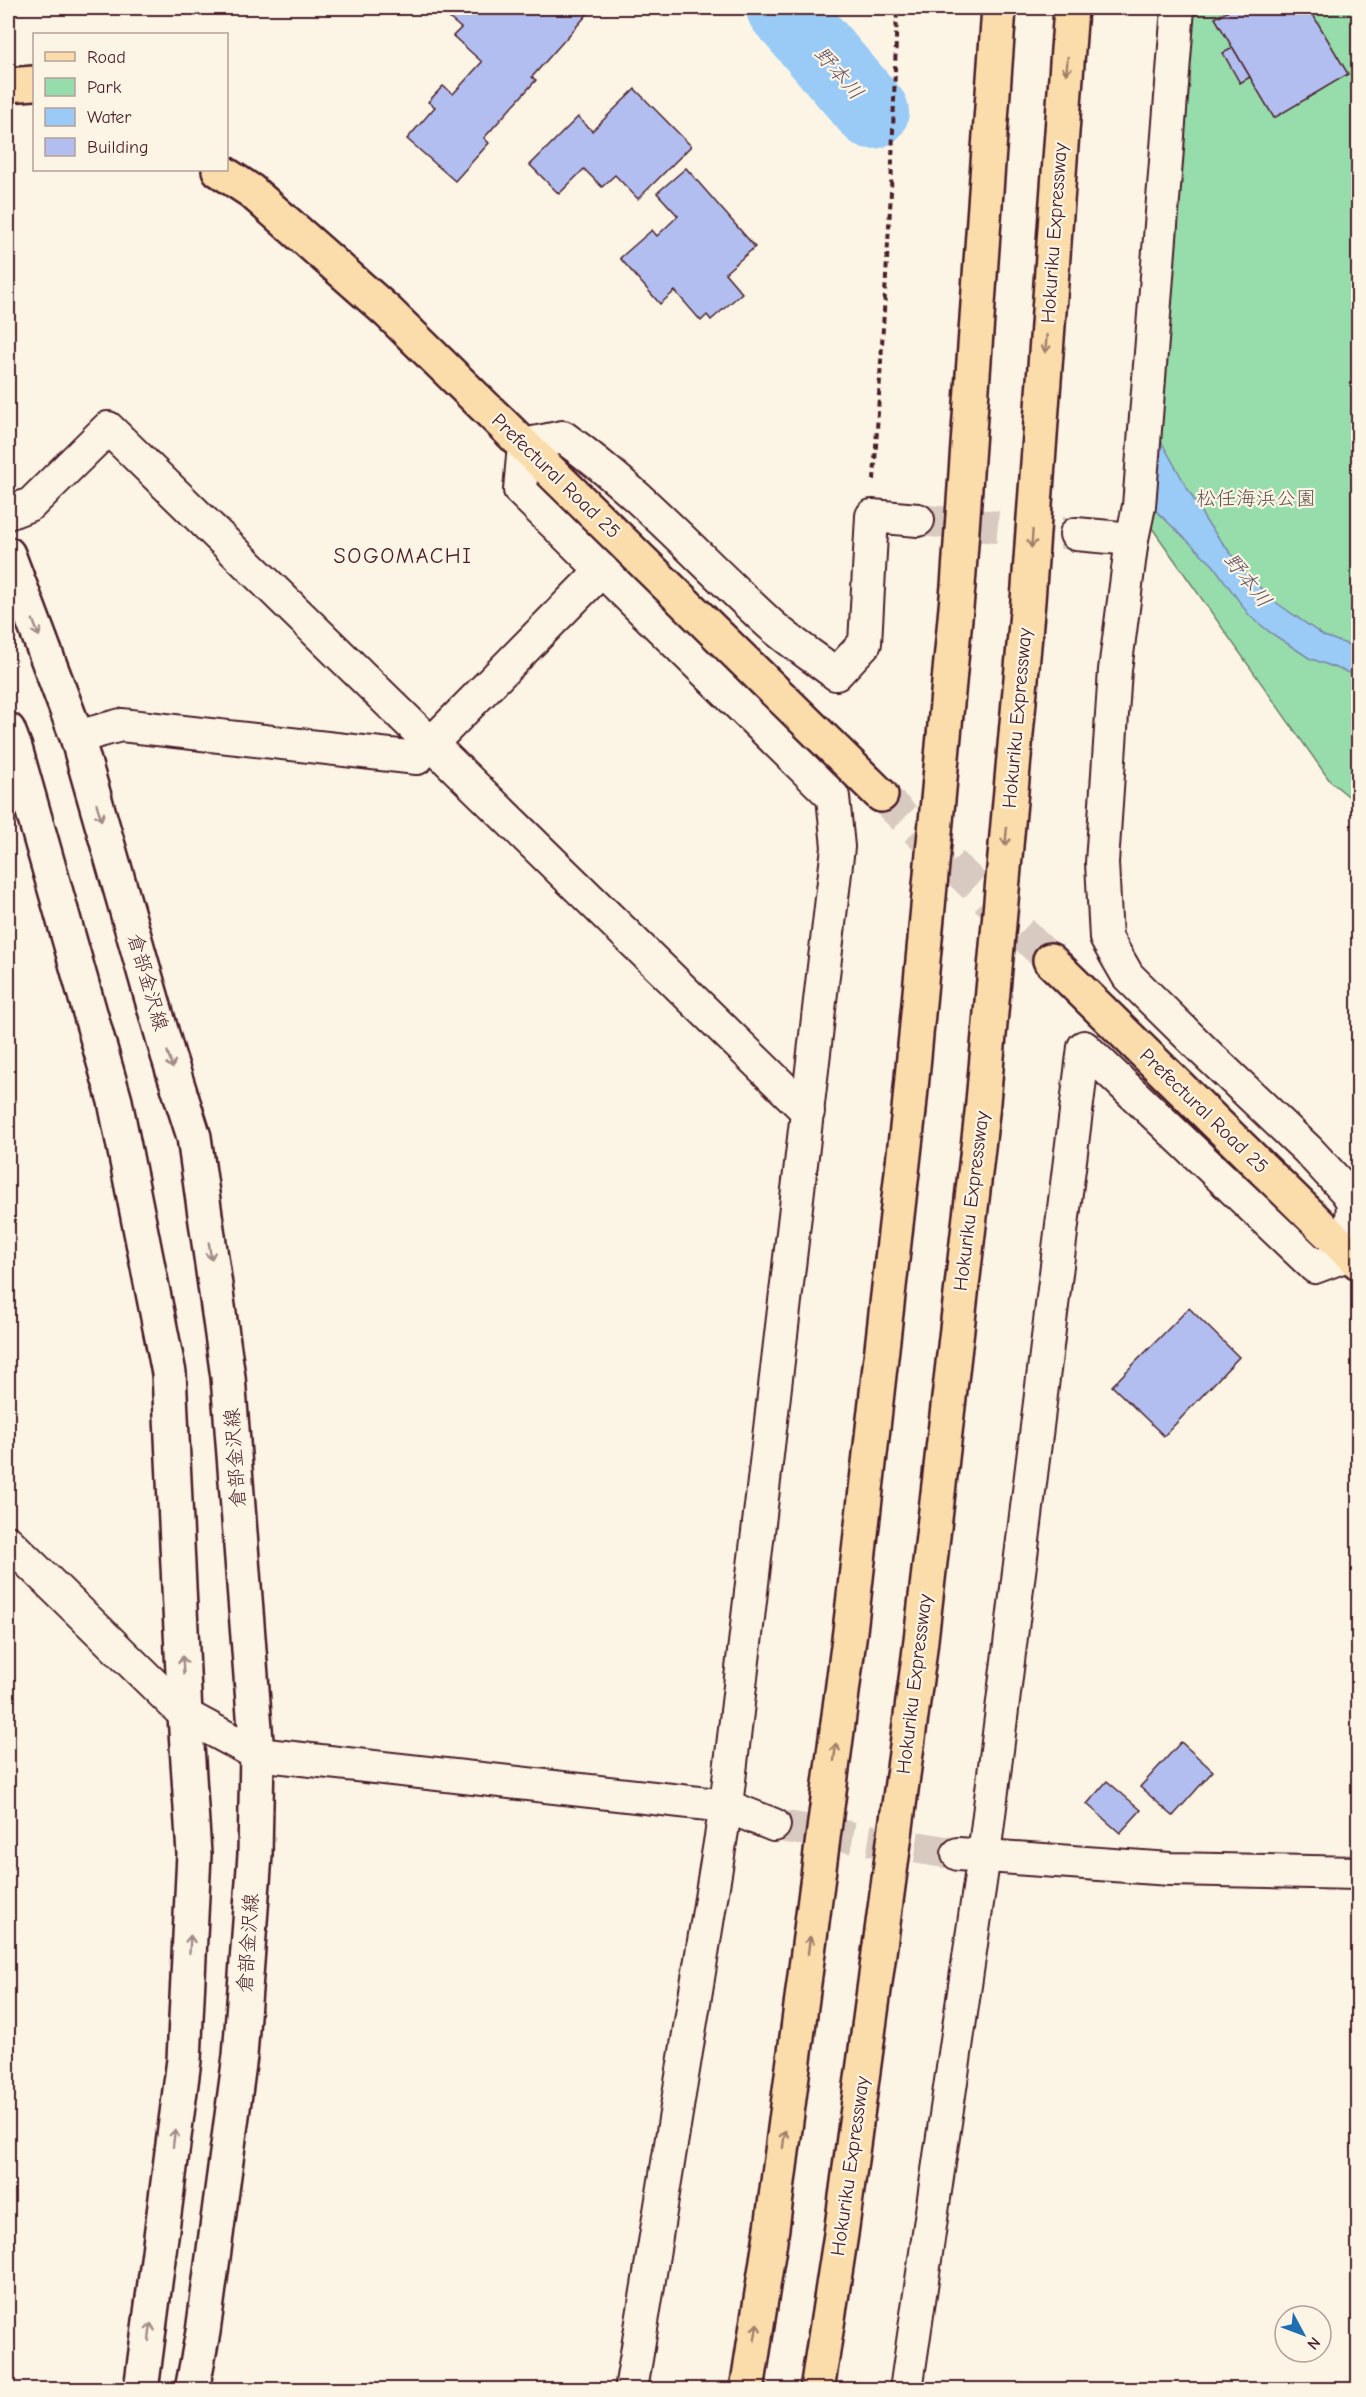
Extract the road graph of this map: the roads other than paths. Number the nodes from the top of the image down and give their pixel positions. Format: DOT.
graph roads {
  1 [pos="999,8"];
  2 [pos="1071,8"];
  3 [pos="1178,8"];
  4 [pos="33,83"];
  5 [pos="8,85"];
  6 [pos="221,171"];
  7 [pos="524,445"];
  8 [pos="8,513"];
  9 [pos="918,520"];
  10 [pos="1076,534"];
  11 [pos="1132,539"];
  12 [pos="8,554"];
  13 [pos="602,570"];
  14 [pos="8,730"];
  15 [pos="77,736"];
  16 [pos="431,744"];
  17 [pos="881,795"];
  18 [pos="1050,960"];
  19 [pos="808,1112"];
  20 [pos="1354,1258"];
  21 [pos="8,1542"];
  22 [pos="185,1715"];
  23 [pos="257,1754"];
  24 [pos="726,1806"];
  25 [pos="774,1825"];
  26 [pos="971,1854"];
  27 [pos="1359,1874"];
  28 [pos="141,2390"];
  29 [pos="192,2390"];
  30 [pos="631,2390"];
  31 [pos="747,2390"];
  32 [pos="817,2390"];
  33 [pos="906,2390"];
  31 -- 1 [label="main road, one-way"];
  2 -- 32 [label="main road, Hokuriku Expressway, one-way"];
  3 -- 11 [label="street"];
  4 -- 5 [label="main road"];
  6 -- 7 [label="main road, Prefectural Road 25"];
  7 -- 9 [label="street"];
  7 -- 13 [label="street"];
  7 -- 17 [label="main road, Prefectural Road 25"];
  8 -- 16 [label="street"];
  10 -- 11 [label="street"];
  11 -- 20 [label="street"];
  12 -- 15 [label="main road, 倉部金沢線, one-way"];
  13 -- 16 [label="street"];
  13 -- 19 [label="street"];
  22 -- 14 [label="main road, one-way"];
  15 -- 16 [label="street"];
  15 -- 23 [label="main road, 倉部金沢線, one-way"];
  16 -- 19 [label="street"];
  18 -- 20 [label="main road, Prefectural Road 25"];
  19 -- 24 [label="street"];
  20 -- 26 [label="street"];
  21 -- 22 [label="street"];
  22 -- 23 [label="street"];
  28 -- 22 [label="main road, one-way"];
  23 -- 24 [label="street"];
  23 -- 29 [label="main road, 倉部金沢線"];
  24 -- 25 [label="street"];
  24 -- 30 [label="street"];
  26 -- 27 [label="street"];
  26 -- 33 [label="street"];
}
